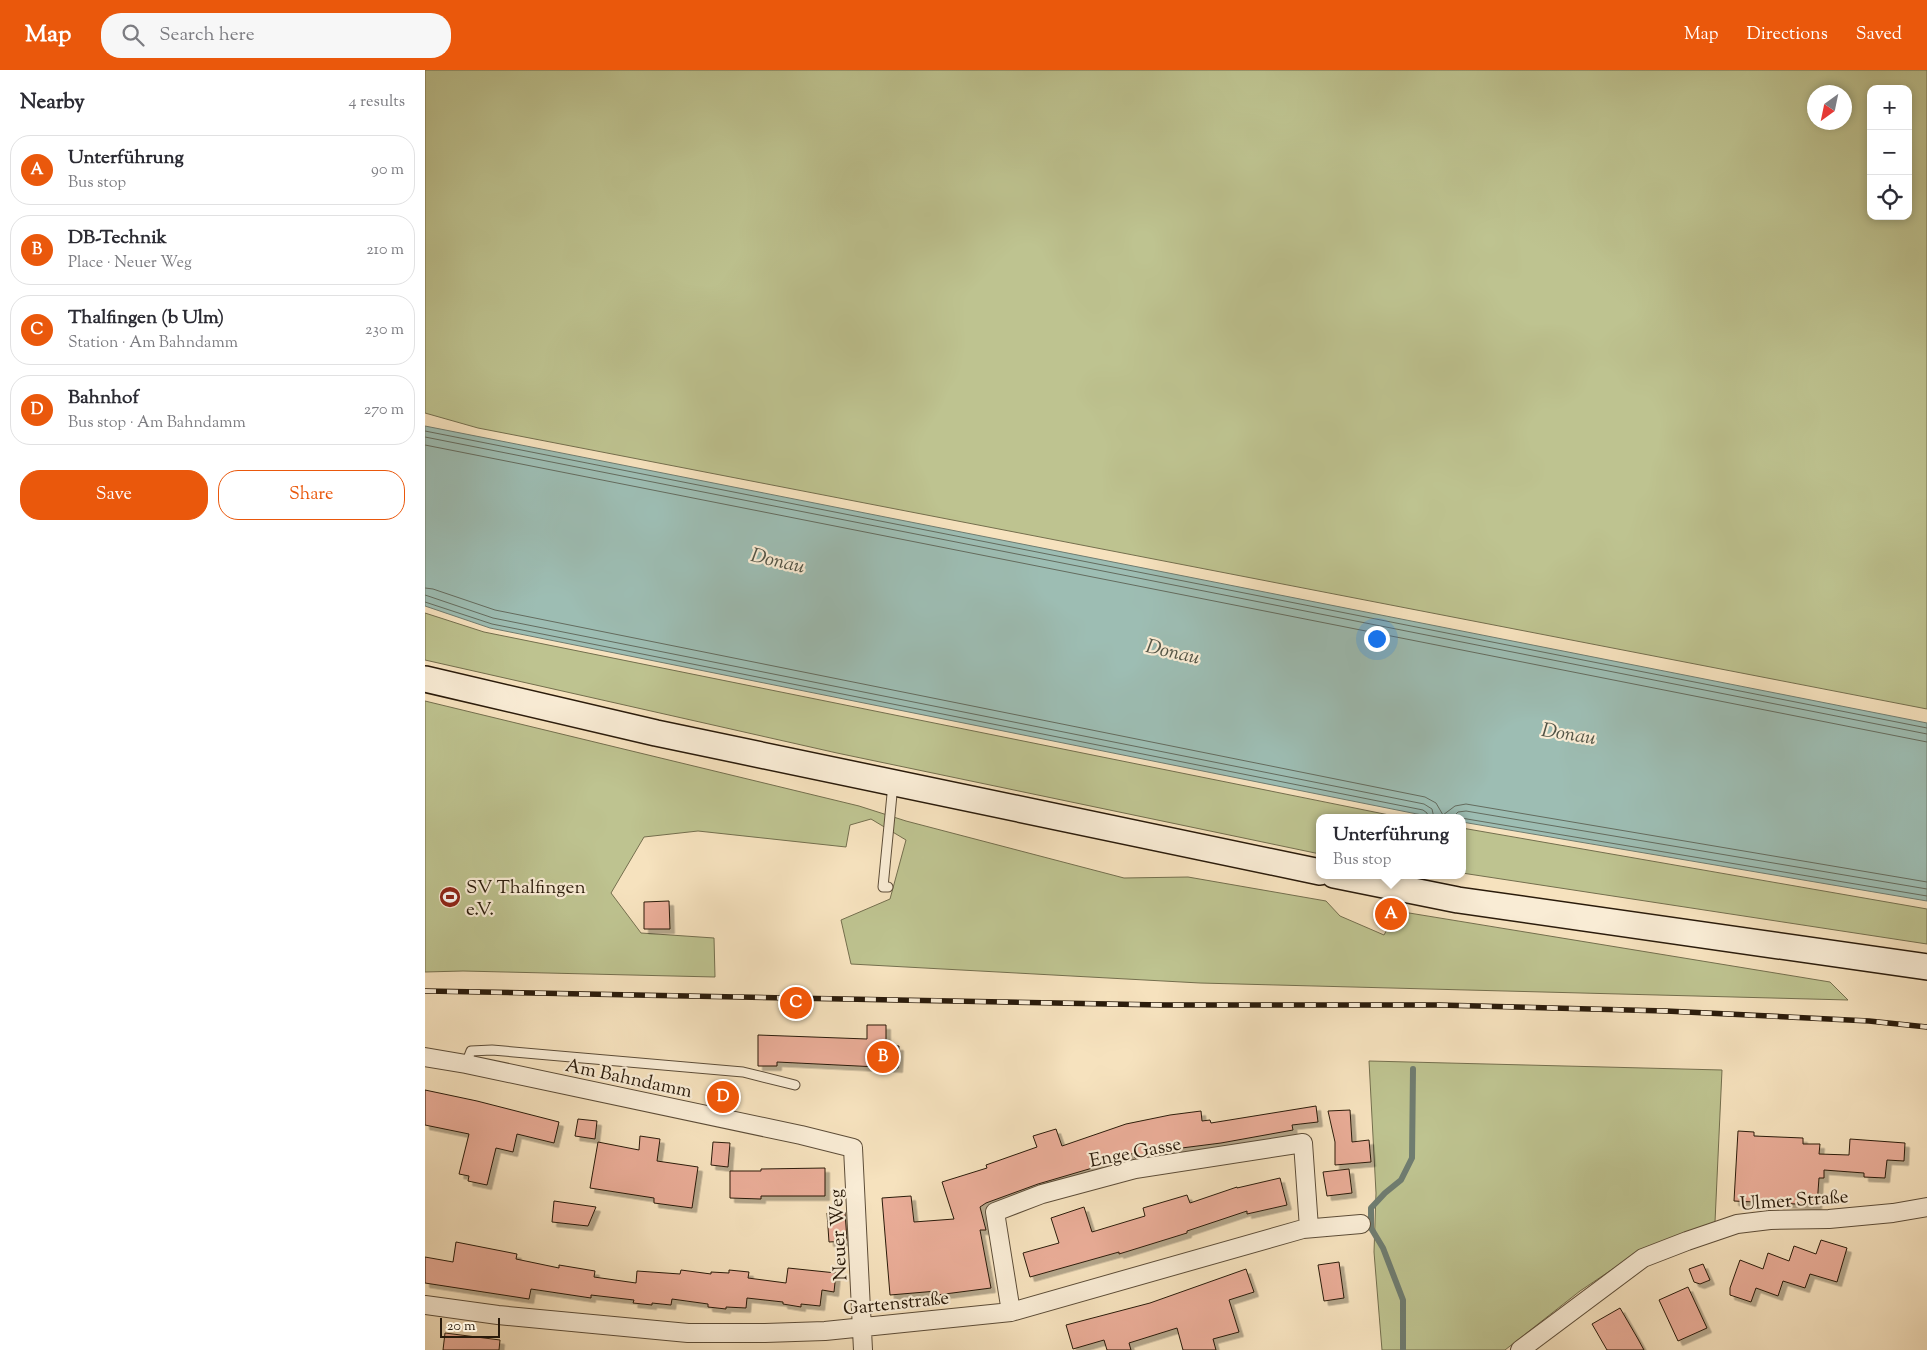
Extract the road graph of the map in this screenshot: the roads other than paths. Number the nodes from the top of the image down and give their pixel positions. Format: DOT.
graph roads {
  1 [pos="425,679"];
  2 [pos="893,784"];
  3 [pos="1316,871"];
  4 [pos="1354,879"];
  5 [pos="888,887"];
  6 [pos="1927,967"];
  7 [pos="425,1057"];
  8 [pos="466,1064"];
  9 [pos="795,1085"];
  10 [pos="853,1148"];
  11 [pos="1927,1207"];
  12 [pos="1361,1224"];
  13 [pos="1309,1228"];
  14 [pos="425,1305"];
  15 [pos="1011,1312"];
  16 [pos="863,1327"];
  17 [pos="863,1350"];
  18 [pos="1520,1350"];
  1 -- 2 [label="street"];
  2 -- 3 [label="street"];
  2 -- 5 [label="lane"];
  4 -- 6 [label="street"];
  7 -- 8 [label="street, Am Bahndamm"];
  8 -- 9 [label="lane"];
  8 -- 10 [label="street, Am Bahndamm"];
  10 -- 16 [label="street, Neuer Weg"];
  11 -- 18 [label="street, Ulmer Straße"];
  12 -- 13 [label="street, Gartenstraße"];
  13 -- 15 [label="street, Gartenstraße"];
  13 -- 15 [label="street, Enge Gasse"];
  14 -- 16 [label="street, Gartenstraße"];
  15 -- 16 [label="street, Gartenstraße"];
  16 -- 17 [label="street, Neuer Weg"];
}
